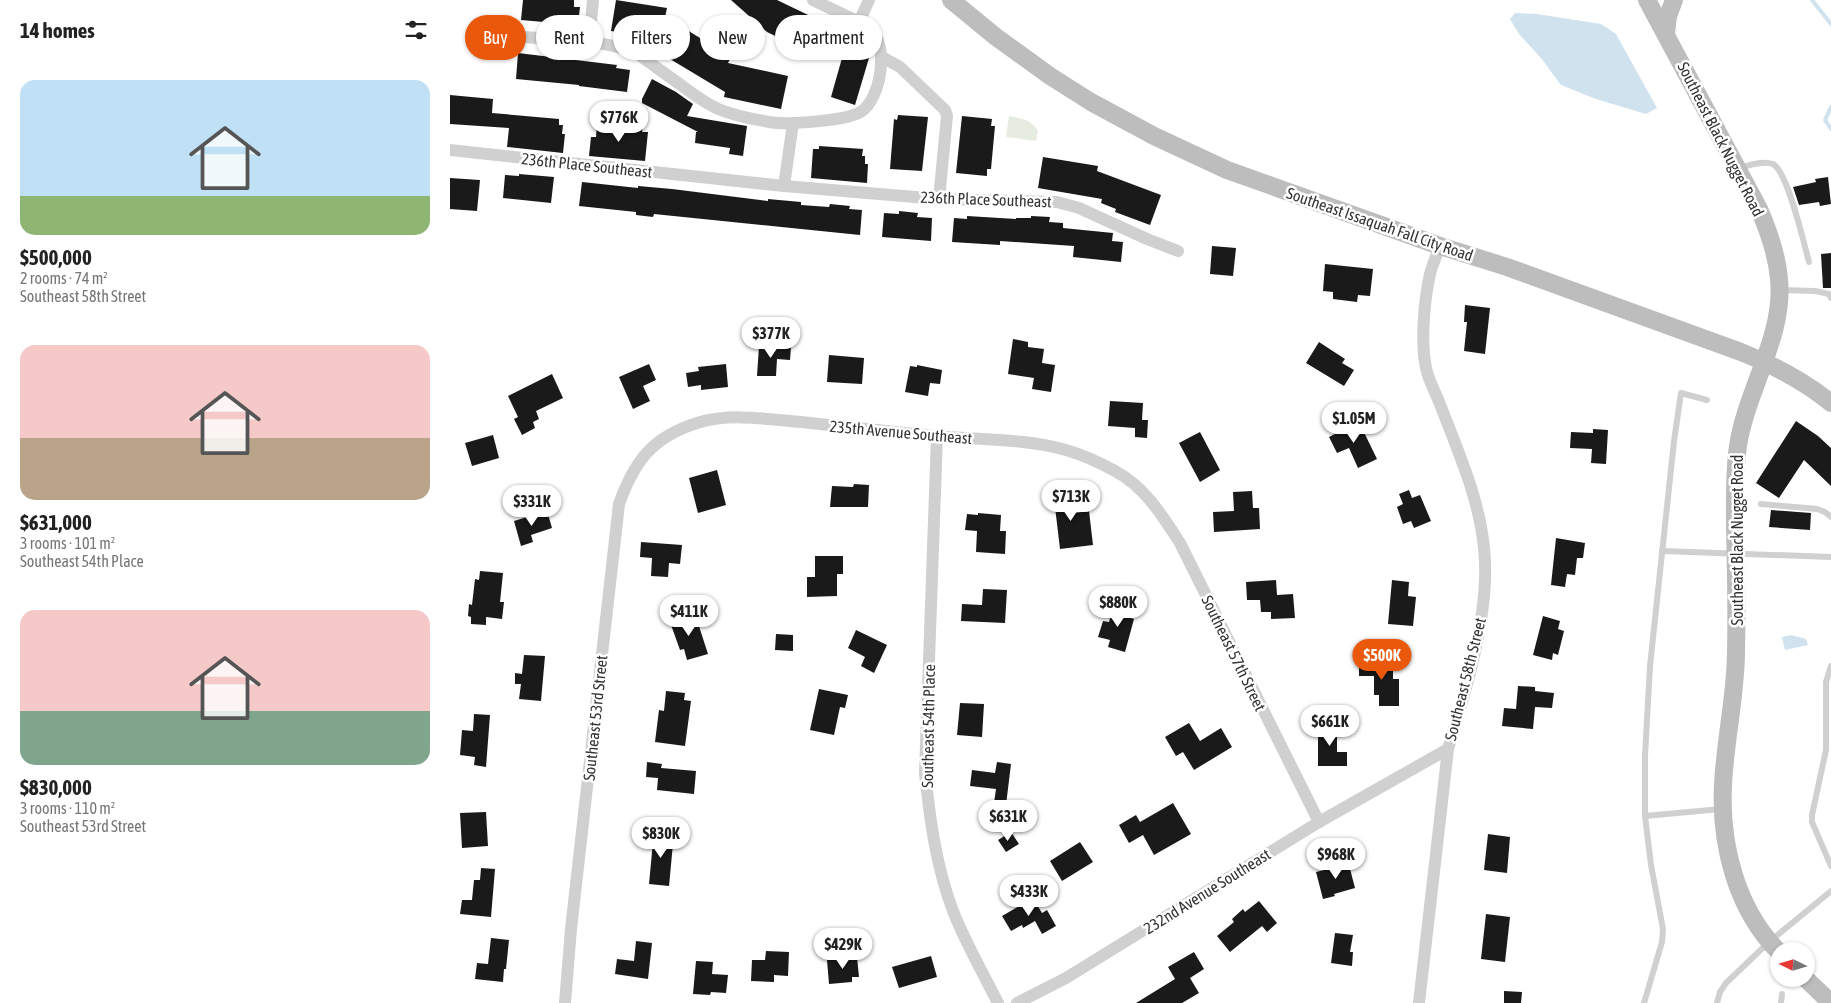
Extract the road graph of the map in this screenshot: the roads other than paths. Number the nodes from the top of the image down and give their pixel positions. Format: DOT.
graph roads {
  1 [pos="593,0"];
  2 [pos="813,0"];
  3 [pos="869,0"];
  4 [pos="951,0"];
  5 [pos="1648,0"];
  6 [pos="1674,0"];
  7 [pos="592,15"];
  8 [pos="844,15"];
  9 [pos="862,15"];
  10 [pos="1666,33"];
  11 [pos="603,45"];
  12 [pos="882,57"];
  13 [pos="882,60"];
  14 [pos="793,123"];
  15 [pos="450,150"];
  16 [pos="1737,169"];
  17 [pos="784,186"];
  18 [pos="939,199"];
  19 [pos="1440,246"];
  20 [pos="1178,251"];
  21 [pos="1809,262"];
  22 [pos="1780,290"];
  23 [pos="1831,298"];
  24 [pos="1763,362"];
  25 [pos="1707,400"];
  26 [pos="1831,403"];
  27 [pos="937,436"];
  28 [pos="656,444"];
  29 [pos="1141,489"];
  30 [pos="1761,504"];
  31 [pos="1831,517"];
  32 [pos="1662,551"];
  33 [pos="1736,554"];
  34 [pos="1831,557"];
  35 [pos="1831,666"];
  36 [pos="1448,749"];
  37 [pos="1723,809"];
  38 [pos="1645,816"];
  39 [pos="1318,822"];
  40 [pos="1831,866"];
  41 [pos="1831,891"];
  42 [pos="1771,942"];
  43 [pos="1779,942"];
  44 [pos="1770,950"];
  45 [pos="1815,988"];
  46 [pos="1782,994"];
  47 [pos="565,1003"];
  48 [pos="998,1003"];
  49 [pos="1017,1003"];
  50 [pos="1419,1003"];
  51 [pos="1644,1003"];
  52 [pos="1717,1003"];
  53 [pos="1781,1003"];
  54 [pos="1831,1003"];
  1 -- 7 [label="street"];
  2 -- 8 [label="street"];
  3 -- 9 [label="street"];
  4 -- 19 [label="street, Southeast Issaquah Fall City Road"];
  5 -- 10 [label="street, Southeast Black Nugget Road"];
  6 -- 10 [label="street"];
  10 -- 16 [label="street, Southeast Black Nugget Road"];
  11 -- 14 [label="street"];
  12 -- 18 [label="street"];
  13 -- 14 [label="street"];
  14 -- 17 [label="street"];
  15 -- 17 [label="street, 236th Place Southeast"];
  16 -- 21 [label="lane"];
  16 -- 22 [label="street, Southeast Black Nugget Road"];
  17 -- 18 [label="street, 236th Place Southeast"];
  18 -- 20 [label="street, 236th Place Southeast"];
  19 -- 24 [label="street, Southeast Issaquah Fall City Road"];
  19 -- 36 [label="street, Southeast 58th Street"];
  22 -- 23 [label="lane"];
  22 -- 24 [label="street, Southeast Black Nugget Road"];
  24 -- 26 [label="street, Southeast Issaquah Fall City Road"];
  24 -- 33 [label="street, Southeast Black Nugget Road"];
  25 -- 32 [label="lane"];
  27 -- 28 [label="street, 235th Avenue Southeast"];
  27 -- 29 [label="street, 235th Avenue Southeast"];
  27 -- 48 [label="street, Southeast 54th Place"];
  28 -- 47 [label="street, Southeast 53rd Street"];
  29 -- 39 [label="street, Southeast 57th Street"];
  30 -- 31 [label="lane"];
  32 -- 33 [label="lane"];
  32 -- 38 [label="lane"];
  33 -- 34 [label="lane"];
  33 -- 37 [label="street, Southeast Black Nugget Road"];
  35 -- 40 [label="lane"];
  36 -- 39 [label="street, 232nd Avenue Southeast"];
  36 -- 50 [label="street, Southeast 58th Street"];
  37 -- 38 [label="lane"];
  37 -- 42 [label="street, Southeast Black Nugget Road"];
  38 -- 51 [label="lane"];
  39 -- 49 [label="street, 232nd Avenue Southeast"];
  41 -- 43 [label="lane"];
  44 -- 52 [label="lane"];
  45 -- 54 [label="street"];
  46 -- 53 [label="lane"];
}
